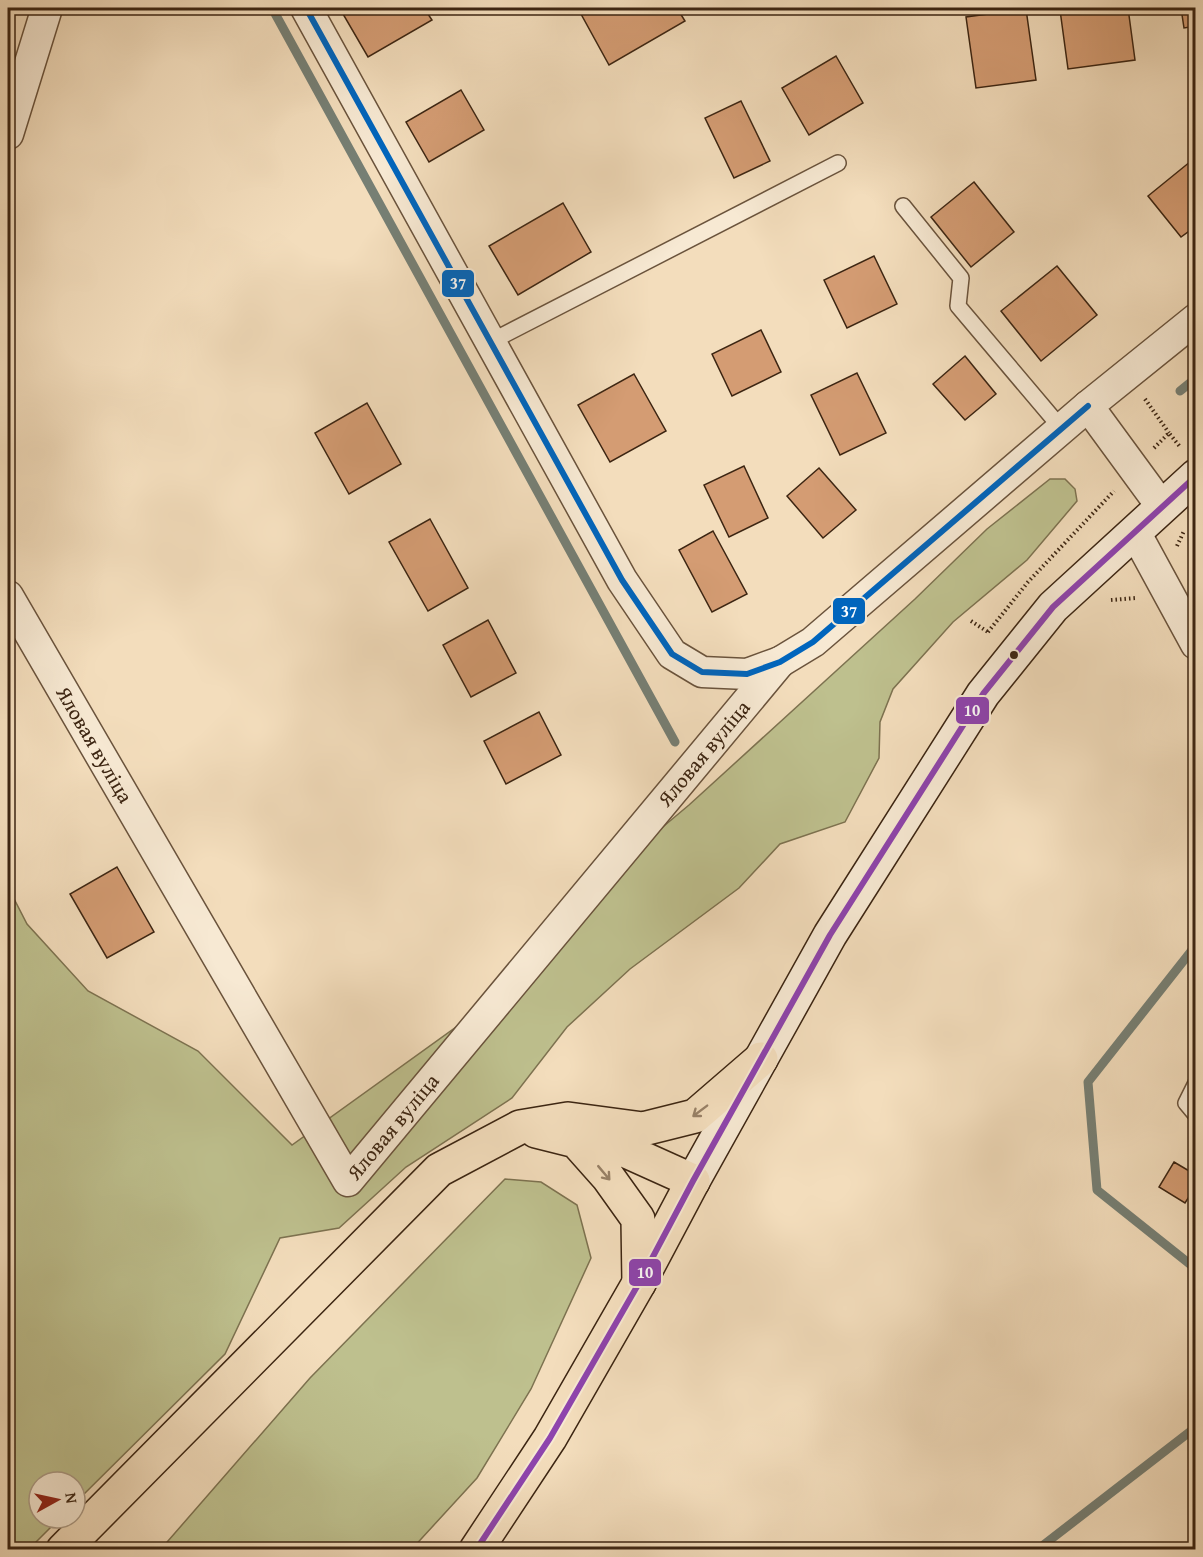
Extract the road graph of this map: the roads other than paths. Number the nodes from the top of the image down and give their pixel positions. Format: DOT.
graph roads {
  1 [pos="47,8"];
  2 [pos="306,8"];
  3 [pos="8,134"];
  4 [pos="838,163"];
  5 [pos="903,206"];
  6 [pos="1196,319"];
  7 [pos="490,342"];
  8 [pos="1089,406"];
  9 [pos="1062,429"];
  10 [pos="1189,462"];
  11 [pos="1162,507"];
  12 [pos="1135,532"];
  13 [pos="8,596"];
  14 [pos="1194,637"];
  15 [pos="780,662"];
  16 [pos="761,1059"];
  17 [pos="1196,1083"];
  18 [pos="1196,1115"];
  19 [pos="519,1126"];
  20 [pos="693,1181"];
  21 [pos="639,1284"];
  22 [pos="63,1550"];
  23 [pos="476,1550"];
  1 -- 3 [label="street"];
  2 -- 7 [label="street"];
  4 -- 7 [label="lane"];
  5 -- 9 [label="lane"];
  6 -- 8 [label="street"];
  7 -- 15 [label="street"];
  8 -- 9 [label="street"];
  8 -- 11 [label="street"];
  9 -- 15 [label="street"];
  10 -- 11 [label="main road"];
  11 -- 12 [label="main road"];
  12 -- 14 [label="street"];
  12 -- 16 [label="main road"];
  13 -- 15 [label="street, Яловая вуліца"];
  16 -- 19 [label="main road, one-way"];
  16 -- 20 [label="main road"];
  17 -- 18 [label="lane"];
  19 -- 20 [label="main road"];
  19 -- 21 [label="main road, one-way"];
  19 -- 22 [label="main road"];
  20 -- 21 [label="main road"];
  21 -- 23 [label="main road"];
}
